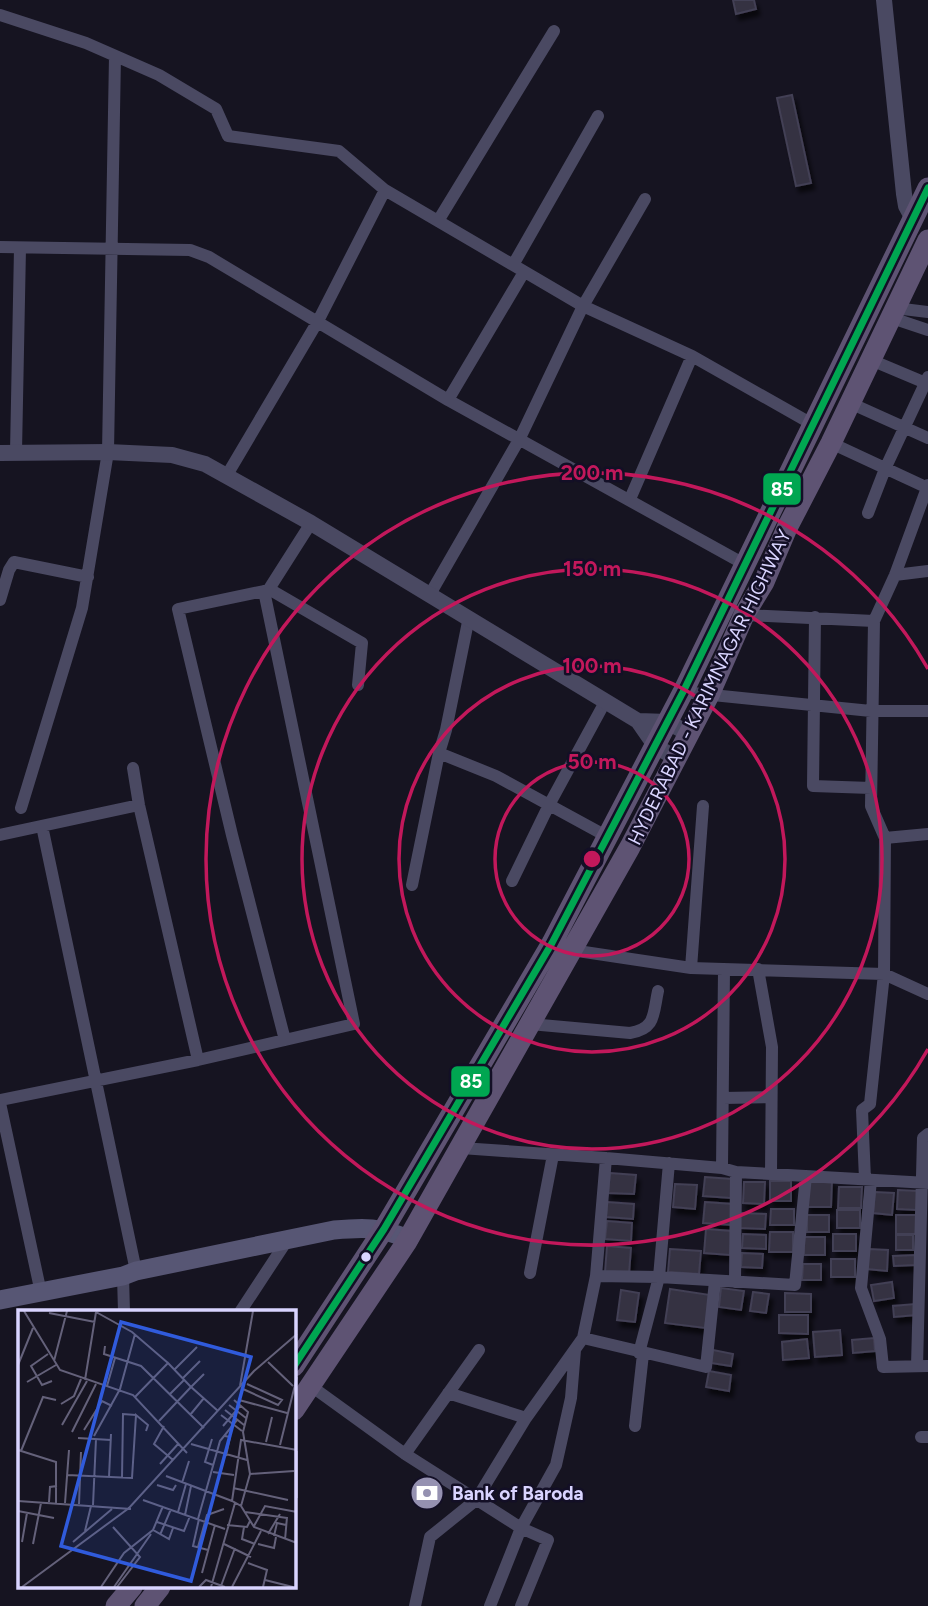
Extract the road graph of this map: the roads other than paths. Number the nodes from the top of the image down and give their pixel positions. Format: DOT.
graph roads {
  1 [pos="884,0"];
  2 [pos="0,15"];
  3 [pos="554,31"];
  4 [pos="115,56"];
  5 [pos="598,117"];
  6 [pos="928,188"];
  7 [pos="385,190"];
  8 [pos="645,199"];
  9 [pos="913,219"];
  10 [pos="438,221"];
  11 [pos="928,240"];
  12 [pos="0,247"];
  13 [pos="20,248"];
  14 [pos="112,249"];
  15 [pos="519,268"];
  16 [pos="583,306"];
  17 [pos="928,312"];
  18 [pos="893,313"];
  19 [pos="318,321"];
  20 [pos="928,330"];
  21 [pos="692,356"];
  22 [pos="871,360"];
  23 [pos="927,382"];
  24 [pos="448,400"];
  25 [pos="850,402"];
  26 [pos="812,424"];
  27 [pos="906,428"];
  28 [pos="520,438"];
  29 [pos="928,438"];
  30 [pos="831,443"];
  31 [pos="8,452"];
  32 [pos="108,452"];
  33 [pos="885,469"];
  34 [pos="227,475"];
  35 [pos="928,487"];
  36 [pos="630,499"];
  37 [pos="867,513"];
  38 [pos="312,523"];
  39 [pos="746,565"];
  40 [pos="928,571"];
  41 [pos="895,575"];
  42 [pos="88,577"];
  43 [pos="266,590"];
  44 [pos="429,596"];
  45 [pos="0,600"];
  46 [pos="744,615"];
  47 [pos="469,617"];
  48 [pos="815,617"];
  49 [pos="874,621"];
  50 [pos="358,685"];
  51 [pos="684,692"];
  52 [pos="709,695"];
  53 [pos="605,702"];
  54 [pos="812,704"];
  55 [pos="871,711"];
  56 [pos="928,711"];
  57 [pos="638,721"];
  58 [pos="668,722"];
  59 [pos="689,734"];
  60 [pos="656,747"];
  61 [pos="439,754"];
  62 [pos="677,758"];
  63 [pos="133,768"];
  64 [pos="871,788"];
  65 [pos="138,805"];
  66 [pos="549,805"];
  67 [pos="704,806"];
  68 [pos="21,808"];
  69 [pos="42,826"];
  70 [pos="928,834"];
  71 [pos="0,835"];
  72 [pos="608,837"];
  73 [pos="885,838"];
  74 [pos="512,881"];
  75 [pos="412,885"];
  76 [pos="571,950"];
  77 [pos="691,968"];
  78 [pos="758,969"];
  79 [pos="724,970"];
  80 [pos="884,974"];
  81 [pos="658,991"];
  82 [pos="928,994"];
  83 [pos="530,1024"];
  84 [pos="285,1040"];
  85 [pos="198,1060"];
  86 [pos="97,1081"];
  87 [pos="771,1097"];
  88 [pos="723,1098"];
  89 [pos="0,1102"];
  90 [pos="928,1134"];
  91 [pos="461,1148"];
  92 [pos="553,1155"];
  93 [pos="606,1158"];
  94 [pos="669,1163"];
  95 [pos="722,1168"];
  96 [pos="736,1172"];
  97 [pos="771,1174"];
  98 [pos="806,1176"];
  99 [pos="868,1180"];
  100 [pos="926,1183"];
  101 [pos="384,1229"];
  102 [pos="289,1238"];
  103 [pos="409,1239"];
  104 [pos="530,1273"];
  105 [pos="130,1274"];
  106 [pos="596,1276"];
  107 [pos="659,1277"];
  108 [pos="715,1281"];
  109 [pos="735,1282"];
  110 [pos="41,1293"];
  111 [pos="0,1300"];
  112 [pos="124,1310"];
  113 [pos="241,1310"];
  114 [pos="579,1343"];
  115 [pos="479,1350"];
  116 [pos="641,1353"];
  117 [pos="296,1363"];
  118 [pos="923,1366"];
  119 [pos="311,1387"];
  120 [pos="448,1393"];
  121 [pos="296,1407"];
  122 [pos="526,1418"];
  123 [pos="635,1426"];
  124 [pos="405,1454"];
  125 [pos="475,1500"];
  126 [pos="522,1528"];
  127 [pos="131,1588"];
  128 [pos="159,1588"];
  129 [pos="116,1606"];
  130 [pos="145,1606"];
  131 [pos="415,1606"];
  132 [pos="490,1606"];
  133 [pos="521,1606"];
  1 -- 9 [label="street"];
  2 -- 4 [label="street"];
  3 -- 10 [label="street"];
  4 -- 7 [label="street"];
  4 -- 14 [label="street"];
  5 -- 15 [label="street"];
  6 -- 9 [label="main road, HYDERABAD - KARIMNAGAR HIGHWAY"];
  7 -- 10 [label="street"];
  7 -- 19 [label="street"];
  8 -- 16 [label="street"];
  9 -- 26 [label="main road, HYDERABAD - KARIMNAGAR HIGHWAY"];
  10 -- 15 [label="street"];
  11 -- 18 [label="main road, HYDERABAD - KARIMNAGAR HIGHWAY"];
  12 -- 13 [label="street"];
  13 -- 14 [label="street"];
  13 -- 31 [label="street"];
  14 -- 19 [label="street"];
  14 -- 32 [label="street"];
  15 -- 16 [label="street"];
  15 -- 24 [label="street"];
  16 -- 21 [label="street"];
  16 -- 28 [label="street"];
  17 -- 18 [label="street"];
  18 -- 20 [label="street"];
  18 -- 22 [label="main road, HYDERABAD - KARIMNAGAR HIGHWAY"];
  19 -- 24 [label="street"];
  19 -- 34 [label="street"];
  21 -- 26 [label="street"];
  21 -- 36 [label="street"];
  22 -- 23 [label="street"];
  22 -- 25 [label="main road, HYDERABAD - KARIMNAGAR HIGHWAY"];
  23 -- 27 [label="street"];
  24 -- 28 [label="street"];
  25 -- 27 [label="street"];
  25 -- 30 [label="main road, HYDERABAD - KARIMNAGAR HIGHWAY"];
  26 -- 39 [label="main road, HYDERABAD - KARIMNAGAR HIGHWAY"];
  27 -- 29 [label="street"];
  27 -- 33 [label="street"];
  28 -- 36 [label="street"];
  28 -- 44 [label="street"];
  30 -- 33 [label="street"];
  30 -- 46 [label="main road, HYDERABAD - KARIMNAGAR HIGHWAY"];
  31 -- 32 [label="street"];
  32 -- 34 [label="street"];
  32 -- 42 [label="street"];
  33 -- 35 [label="street"];
  33 -- 37 [label="street"];
  34 -- 38 [label="street"];
  35 -- 41 [label="street"];
  36 -- 39 [label="street"];
  38 -- 43 [label="street"];
  38 -- 44 [label="street"];
  39 -- 51 [label="main road, HYDERABAD - KARIMNAGAR HIGHWAY"];
  40 -- 41 [label="street"];
  41 -- 49 [label="street"];
  42 -- 45 [label="street"];
  42 -- 68 [label="street"];
  43 -- 50 [label="street"];
  43 -- 84 [label="street"];
  43 -- 84 [label="street"];
  44 -- 47 [label="street"];
  46 -- 48 [label="street"];
  46 -- 52 [label="main road, HYDERABAD - KARIMNAGAR HIGHWAY"];
  47 -- 53 [label="street"];
  47 -- 61 [label="street"];
  48 -- 49 [label="street"];
  48 -- 54 [label="street"];
  49 -- 55 [label="street"];
  51 -- 52 [label="street"];
  51 -- 58 [label="main road, HYDERABAD - KARIMNAGAR HIGHWAY"];
  52 -- 54 [label="street"];
  52 -- 59 [label="main road, HYDERABAD - KARIMNAGAR HIGHWAY"];
  53 -- 57 [label="street"];
  53 -- 66 [label="street"];
  54 -- 55 [label="street"];
  54 -- 64 [label="street"];
  55 -- 56 [label="street"];
  55 -- 64 [label="street"];
  57 -- 58 [label="street"];
  57 -- 60 [label="street"];
  58 -- 59 [label="street"];
  58 -- 60 [label="main road, HYDERABAD - KARIMNAGAR HIGHWAY"];
  59 -- 62 [label="main road, HYDERABAD - KARIMNAGAR HIGHWAY"];
  60 -- 62 [label="street"];
  60 -- 72 [label="main road, HYDERABAD - KARIMNAGAR HIGHWAY"];
  61 -- 66 [label="street"];
  61 -- 75 [label="street"];
  62 -- 76 [label="main road, HYDERABAD - KARIMNAGAR HIGHWAY"];
  63 -- 65 [label="street"];
  64 -- 73 [label="street"];
  65 -- 69 [label="street"];
  65 -- 85 [label="street"];
  66 -- 72 [label="street"];
  66 -- 74 [label="street"];
  67 -- 77 [label="street"];
  69 -- 71 [label="street"];
  69 -- 86 [label="street"];
  70 -- 73 [label="street"];
  72 -- 101 [label="main road, HYDERABAD - KARIMNAGAR HIGHWAY"];
  73 -- 80 [label="street"];
  76 -- 77 [label="street"];
  76 -- 83 [label="main road, HYDERABAD - KARIMNAGAR HIGHWAY"];
  77 -- 79 [label="street"];
  78 -- 79 [label="street"];
  78 -- 80 [label="street"];
  78 -- 87 [label="street"];
  79 -- 88 [label="street"];
  80 -- 82 [label="street"];
  80 -- 99 [label="street"];
  81 -- 83 [label="street"];
  83 -- 91 [label="main road, HYDERABAD - KARIMNAGAR HIGHWAY"];
  84 -- 85 [label="street"];
  85 -- 86 [label="street"];
  86 -- 89 [label="street"];
  86 -- 105 [label="street"];
  87 -- 88 [label="street"];
  87 -- 97 [label="street"];
  88 -- 95 [label="street"];
  89 -- 110 [label="street"];
  90 -- 100 [label="street"];
  91 -- 92 [label="street"];
  91 -- 103 [label="main road, HYDERABAD - KARIMNAGAR HIGHWAY"];
  92 -- 93 [label="street"];
  92 -- 104 [label="street"];
  93 -- 94 [label="street"];
  93 -- 106 [label="street"];
  94 -- 95 [label="street"];
  94 -- 107 [label="street"];
  95 -- 96 [label="street"];
  96 -- 97 [label="street"];
  96 -- 109 [label="street"];
  97 -- 98 [label="street"];
  98 -- 99 [label="street"];
  98 -- 109 [label="street"];
  99 -- 100 [label="street"];
  99 -- 118 [label="street"];
  100 -- 118 [label="street"];
  101 -- 102 [label="main road"];
  101 -- 103 [label="main road"];
  101 -- 117 [label="main road, HYDERABAD - KARIMNAGAR HIGHWAY"];
  102 -- 105 [label="main road"];
  102 -- 113 [label="street"];
  103 -- 119 [label="main road, HYDERABAD - KARIMNAGAR HIGHWAY"];
  105 -- 110 [label="main road"];
  105 -- 112 [label="street"];
  106 -- 107 [label="street"];
  106 -- 114 [label="street"];
  107 -- 108 [label="street"];
  107 -- 116 [label="street"];
  108 -- 109 [label="street"];
  108 -- 116 [label="street"];
  110 -- 111 [label="main road"];
  114 -- 116 [label="street"];
  114 -- 122 [label="street"];
  114 -- 126 [label="street"];
  115 -- 120 [label="street"];
  116 -- 123 [label="street"];
  119 -- 121 [label="main road, HYDERABAD - KARIMNAGAR HIGHWAY"];
  119 -- 124 [label="street"];
  120 -- 122 [label="street"];
  120 -- 124 [label="street"];
  122 -- 125 [label="street"];
  124 -- 125 [label="street"];
  125 -- 126 [label="street"];
  125 -- 131 [label="street"];
  126 -- 132 [label="street"];
  126 -- 133 [label="street"];
  127 -- 129 [label="main road"];
  128 -- 130 [label="main road"];
}
